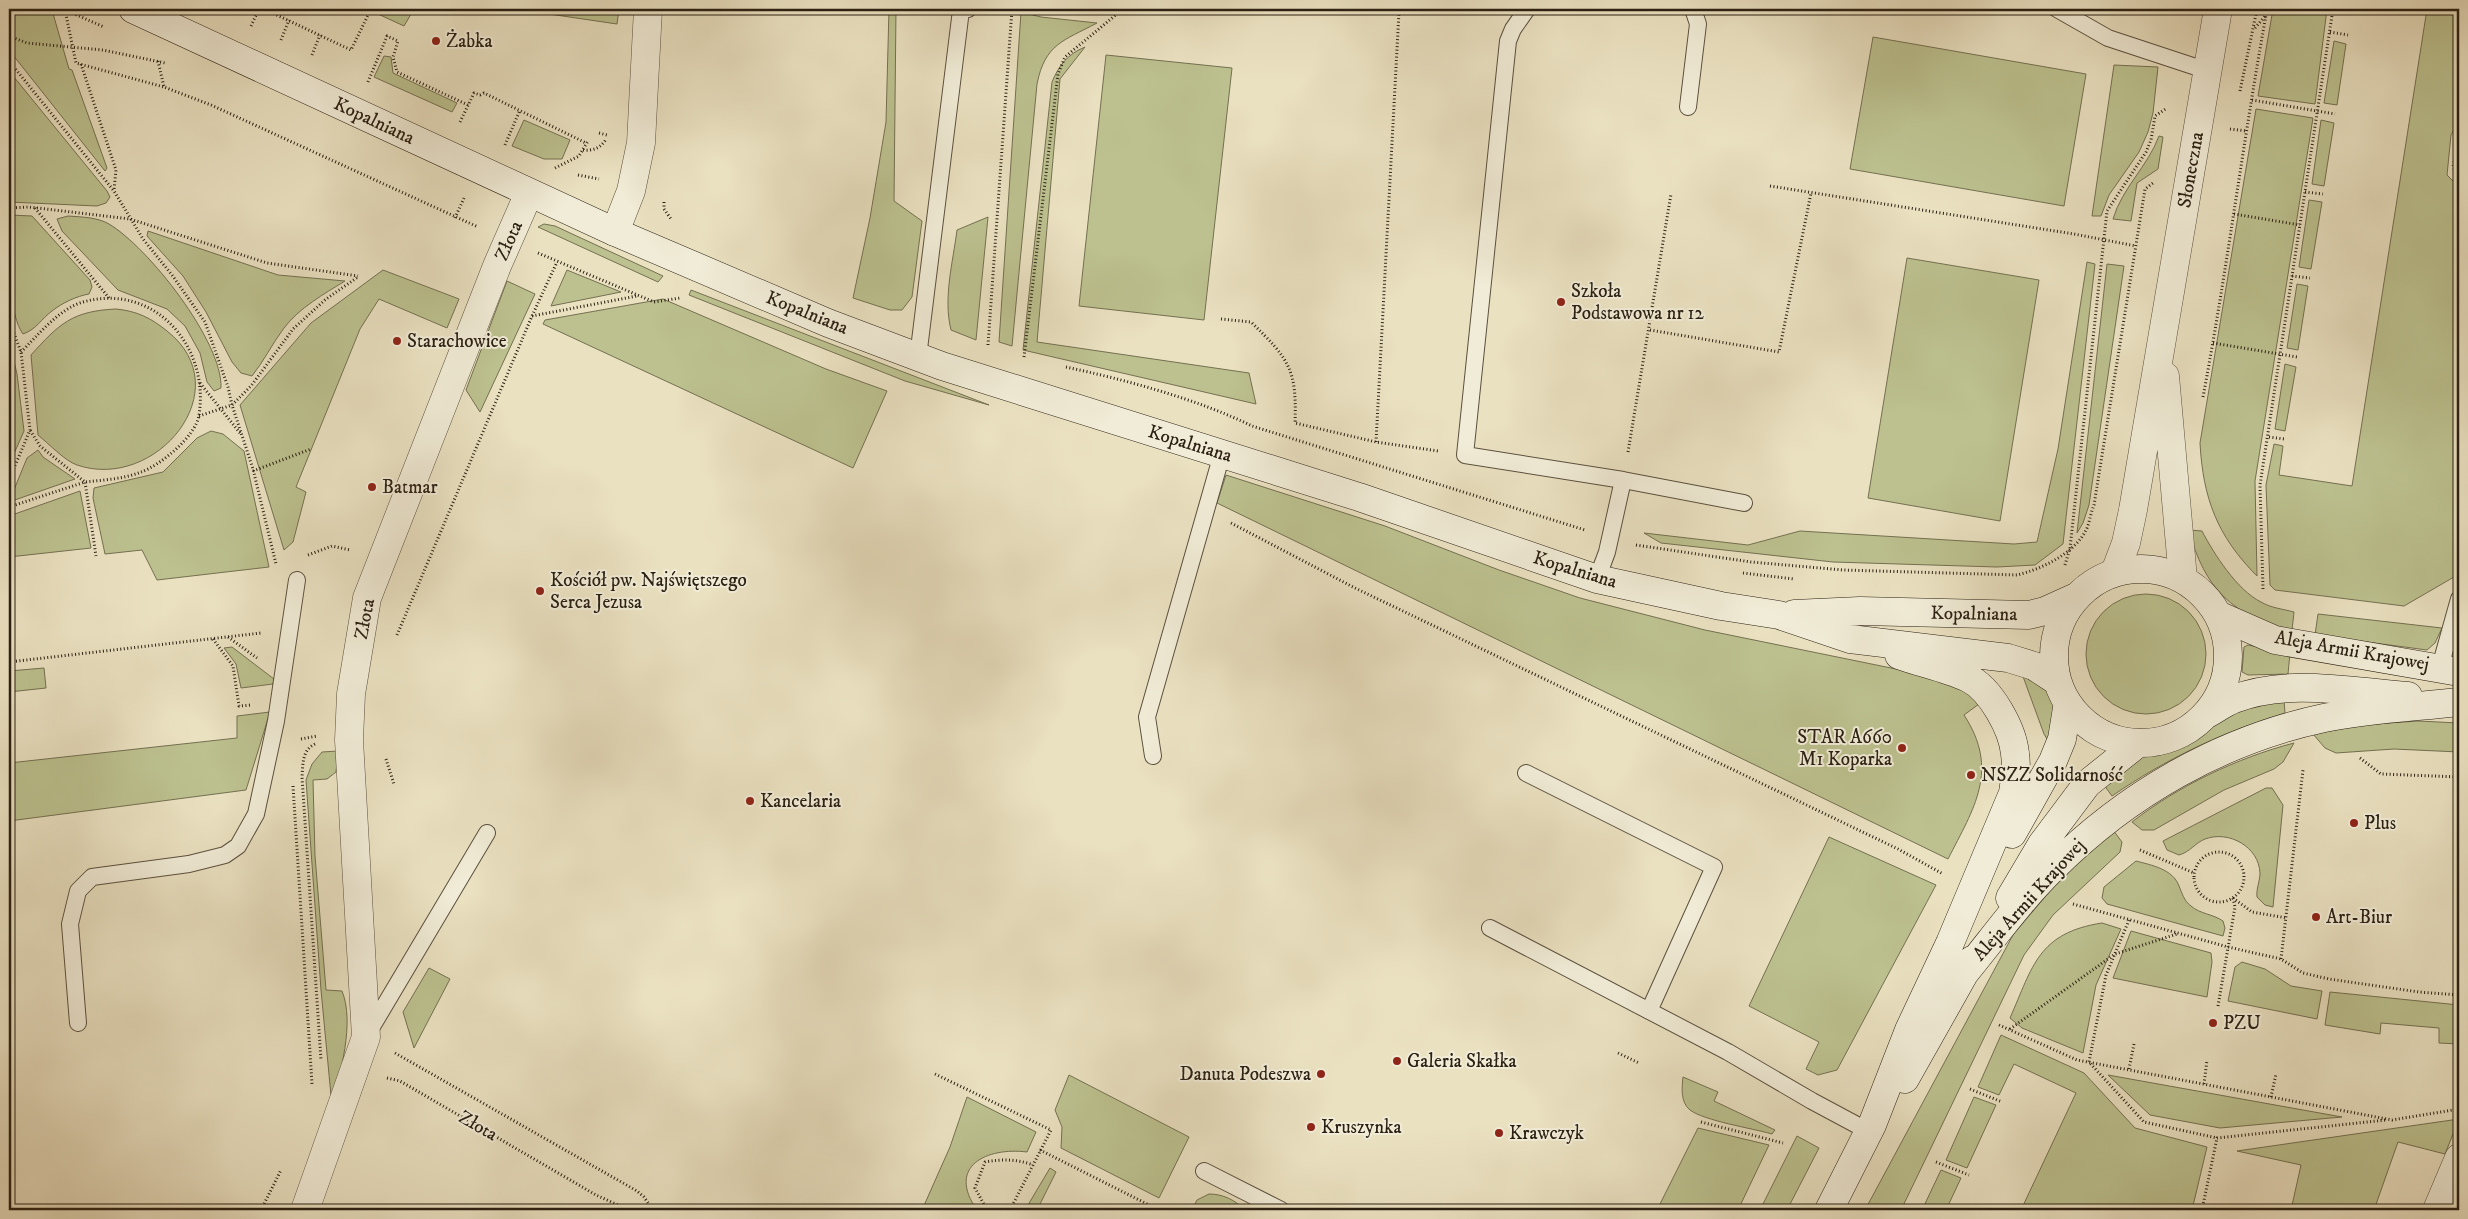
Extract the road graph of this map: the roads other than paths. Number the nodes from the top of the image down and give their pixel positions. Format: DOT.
graph roads {
  1 [pos="133,9"];
  2 [pos="648,9"];
  3 [pos="962,9"];
  4 [pos="1527,9"];
  5 [pos="1693,9"];
  6 [pos="2057,9"];
  7 [pos="2218,9"];
  8 [pos="2195,68"];
  9 [pos="1688,106"];
  10 [pos="530,193"];
  11 [pos="615,232"];
  12 [pos="2162,331"];
  13 [pos="918,357"];
  14 [pos="1222,454"];
  15 [pos="1623,480"];
  16 [pos="1744,503"];
  17 [pos="2115,572"];
  18 [pos="1597,579"];
  19 [pos="2183,579"];
  20 [pos="297,580"];
  21 [pos="2076,597"];
  22 [pos="2459,599"];
  23 [pos="1779,615"];
  24 [pos="2218,615"];
  25 [pos="1850,639"];
  26 [pos="2450,670"];
  27 [pos="2057,681"];
  28 [pos="2459,701"];
  29 [pos="2067,708"];
  30 [pos="2206,715"];
  31 [pos="2136,744"];
  32 [pos="1153,756"];
  33 [pos="1526,773"];
  34 [pos="487,833"];
  35 [pos="1490,928"];
  36 [pos="1950,943"];
  37 [pos="1963,975"];
  38 [pos="1650,1011"];
  39 [pos="78,1023"];
  40 [pos="366,1037"];
  41 [pos="1870,1128"];
  42 [pos="2459,1158"];
  43 [pos="1204,1171"];
  44 [pos="1828,1207"];
  45 [pos="305,1210"];
  46 [pos="1281,1210"];
  47 [pos="2437,1210"];
  1 -- 10 [label="street, Kopalniana"];
  2 -- 11 [label="street"];
  3 -- 13 [label="lane"];
  4 -- 15 [label="lane"];
  5 -- 9 [label="lane"];
  6 -- 8 [label="lane"];
  7 -- 8 [label="street, Słoneczna"];
  8 -- 12 [label="street, Słoneczna"];
  10 -- 11 [label="street, Kopalniana"];
  10 -- 40 [label="street, Złota"];
  11 -- 13 [label="street, Kopalniana"];
  12 -- 17 [label="street, Słoneczna"];
  12 -- 19 [label="street, Słoneczna"];
  13 -- 14 [label="street, Kopalniana"];
  14 -- 18 [label="street, Kopalniana"];
  14 -- 32 [label="lane"];
  15 -- 16 [label="lane"];
  15 -- 18 [label="lane"];
  17 -- 19 [label="street"];
  17 -- 21 [label="street"];
  18 -- 23 [label="street, Kopalniana"];
  19 -- 24 [label="street"];
  20 -- 39 [label="lane"];
  21 -- 23 [label="street, Kopalniana"];
  21 -- 27 [label="street"];
  22 -- 26 [label="lane"];
  23 -- 25 [label="street, Kopalniana"];
  24 -- 26 [label="street, Aleja Armii Krajowej"];
  24 -- 30 [label="street"];
  25 -- 27 [label="street, Kopalniana"];
  25 -- 36 [label="street, Aleja Armii Krajowej"];
  27 -- 29 [label="street"];
  28 -- 30 [label="street, Aleja Armii Krajowej"];
  28 -- 37 [label="street, Aleja Armii Krajowej"];
  29 -- 31 [label="street"];
  29 -- 36 [label="street, Aleja Armii Krajowej"];
  30 -- 31 [label="street"];
  31 -- 37 [label="street, Aleja Armii Krajowej"];
  33 -- 38 [label="lane"];
  34 -- 40 [label="lane"];
  35 -- 38 [label="lane"];
  36 -- 41 [label="street, Aleja Armii Krajowej"];
  37 -- 41 [label="street, Aleja Armii Krajowej"];
  38 -- 41 [label="lane"];
  40 -- 45 [label="street, Złota"];
  41 -- 44 [label="street, Aleja Armii Krajowej"];
  42 -- 47 [label="street"];
  43 -- 46 [label="lane"];
}
